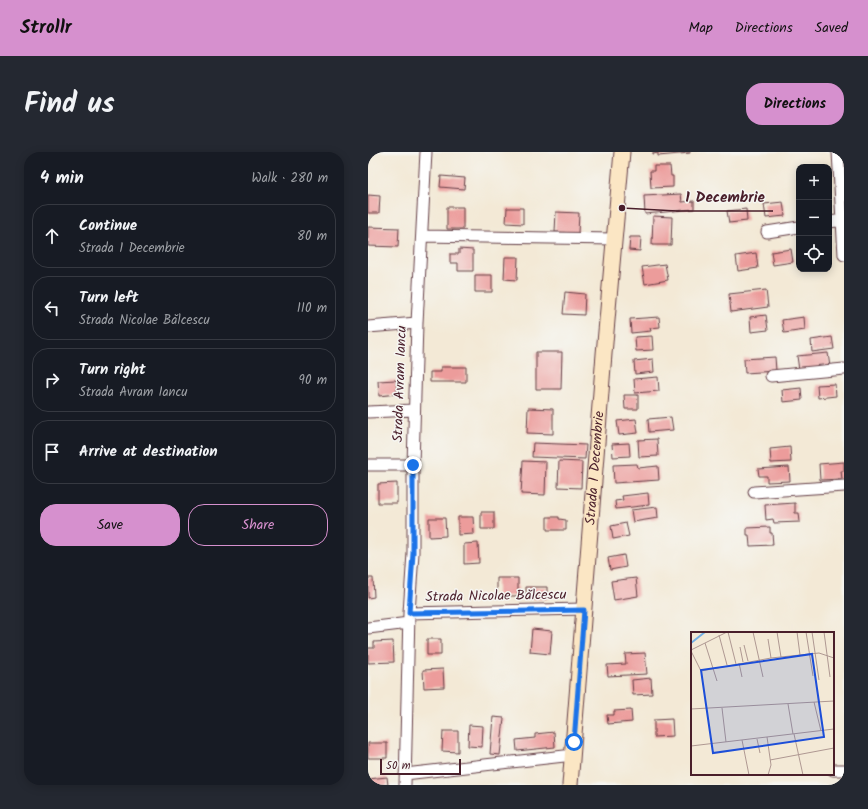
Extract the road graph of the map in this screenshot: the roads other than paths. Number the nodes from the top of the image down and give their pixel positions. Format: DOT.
graph roads {
  1 [pos="426,152"];
  2 [pos="622,152"];
  3 [pos="838,152"];
  4 [pos="843,220"];
  5 [pos="832,222"];
  6 [pos="796,227"];
  7 [pos="767,232"];
  8 [pos="422,236"];
  9 [pos="614,239"];
  10 [pos="844,255"];
  11 [pos="417,322"];
  12 [pos="368,327"];
  13 [pos="844,369"];
  14 [pos="771,376"];
  15 [pos="414,410"];
  16 [pos="368,412"];
  17 [pos="368,465"];
  18 [pos="413,465"];
  19 [pos="844,486"];
  20 [pos="754,492"];
  21 [pos="584,610"];
  22 [pos="409,618"];
  23 [pos="368,628"];
  24 [pos="573,755"];
  25 [pos="405,780"];
  26 [pos="570,785"];
  1 -- 8 [label="street, Strada Avram Iancu"];
  2 -- 9 [label="main road, Strada 1 Decembrie"];
  3 -- 4 [label="street"];
  4 -- 5 [label="street"];
  4 -- 10 [label="street"];
  6 -- 7 [label="street"];
  8 -- 9 [label="street"];
  8 -- 11 [label="street, Strada Avram Iancu"];
  9 -- 21 [label="main road, Strada 1 Decembrie"];
  11 -- 12 [label="street"];
  11 -- 15 [label="street, Strada Avram Iancu"];
  13 -- 14 [label="street"];
  15 -- 16 [label="street"];
  15 -- 18 [label="street, Strada Avram Iancu"];
  17 -- 18 [label="street"];
  18 -- 22 [label="street, Strada Avram Iancu"];
  19 -- 20 [label="street"];
  21 -- 22 [label="street, Strada Nicolae Bălcescu"];
  21 -- 24 [label="main road, Strada 1 Decembrie"];
  22 -- 23 [label="street, Strada Nicolae Bălcescu"];
  22 -- 25 [label="street, Strada Avram Iancu"];
  24 -- 25 [label="street"];
  24 -- 26 [label="main road, Strada 1 Decembrie"];
}
